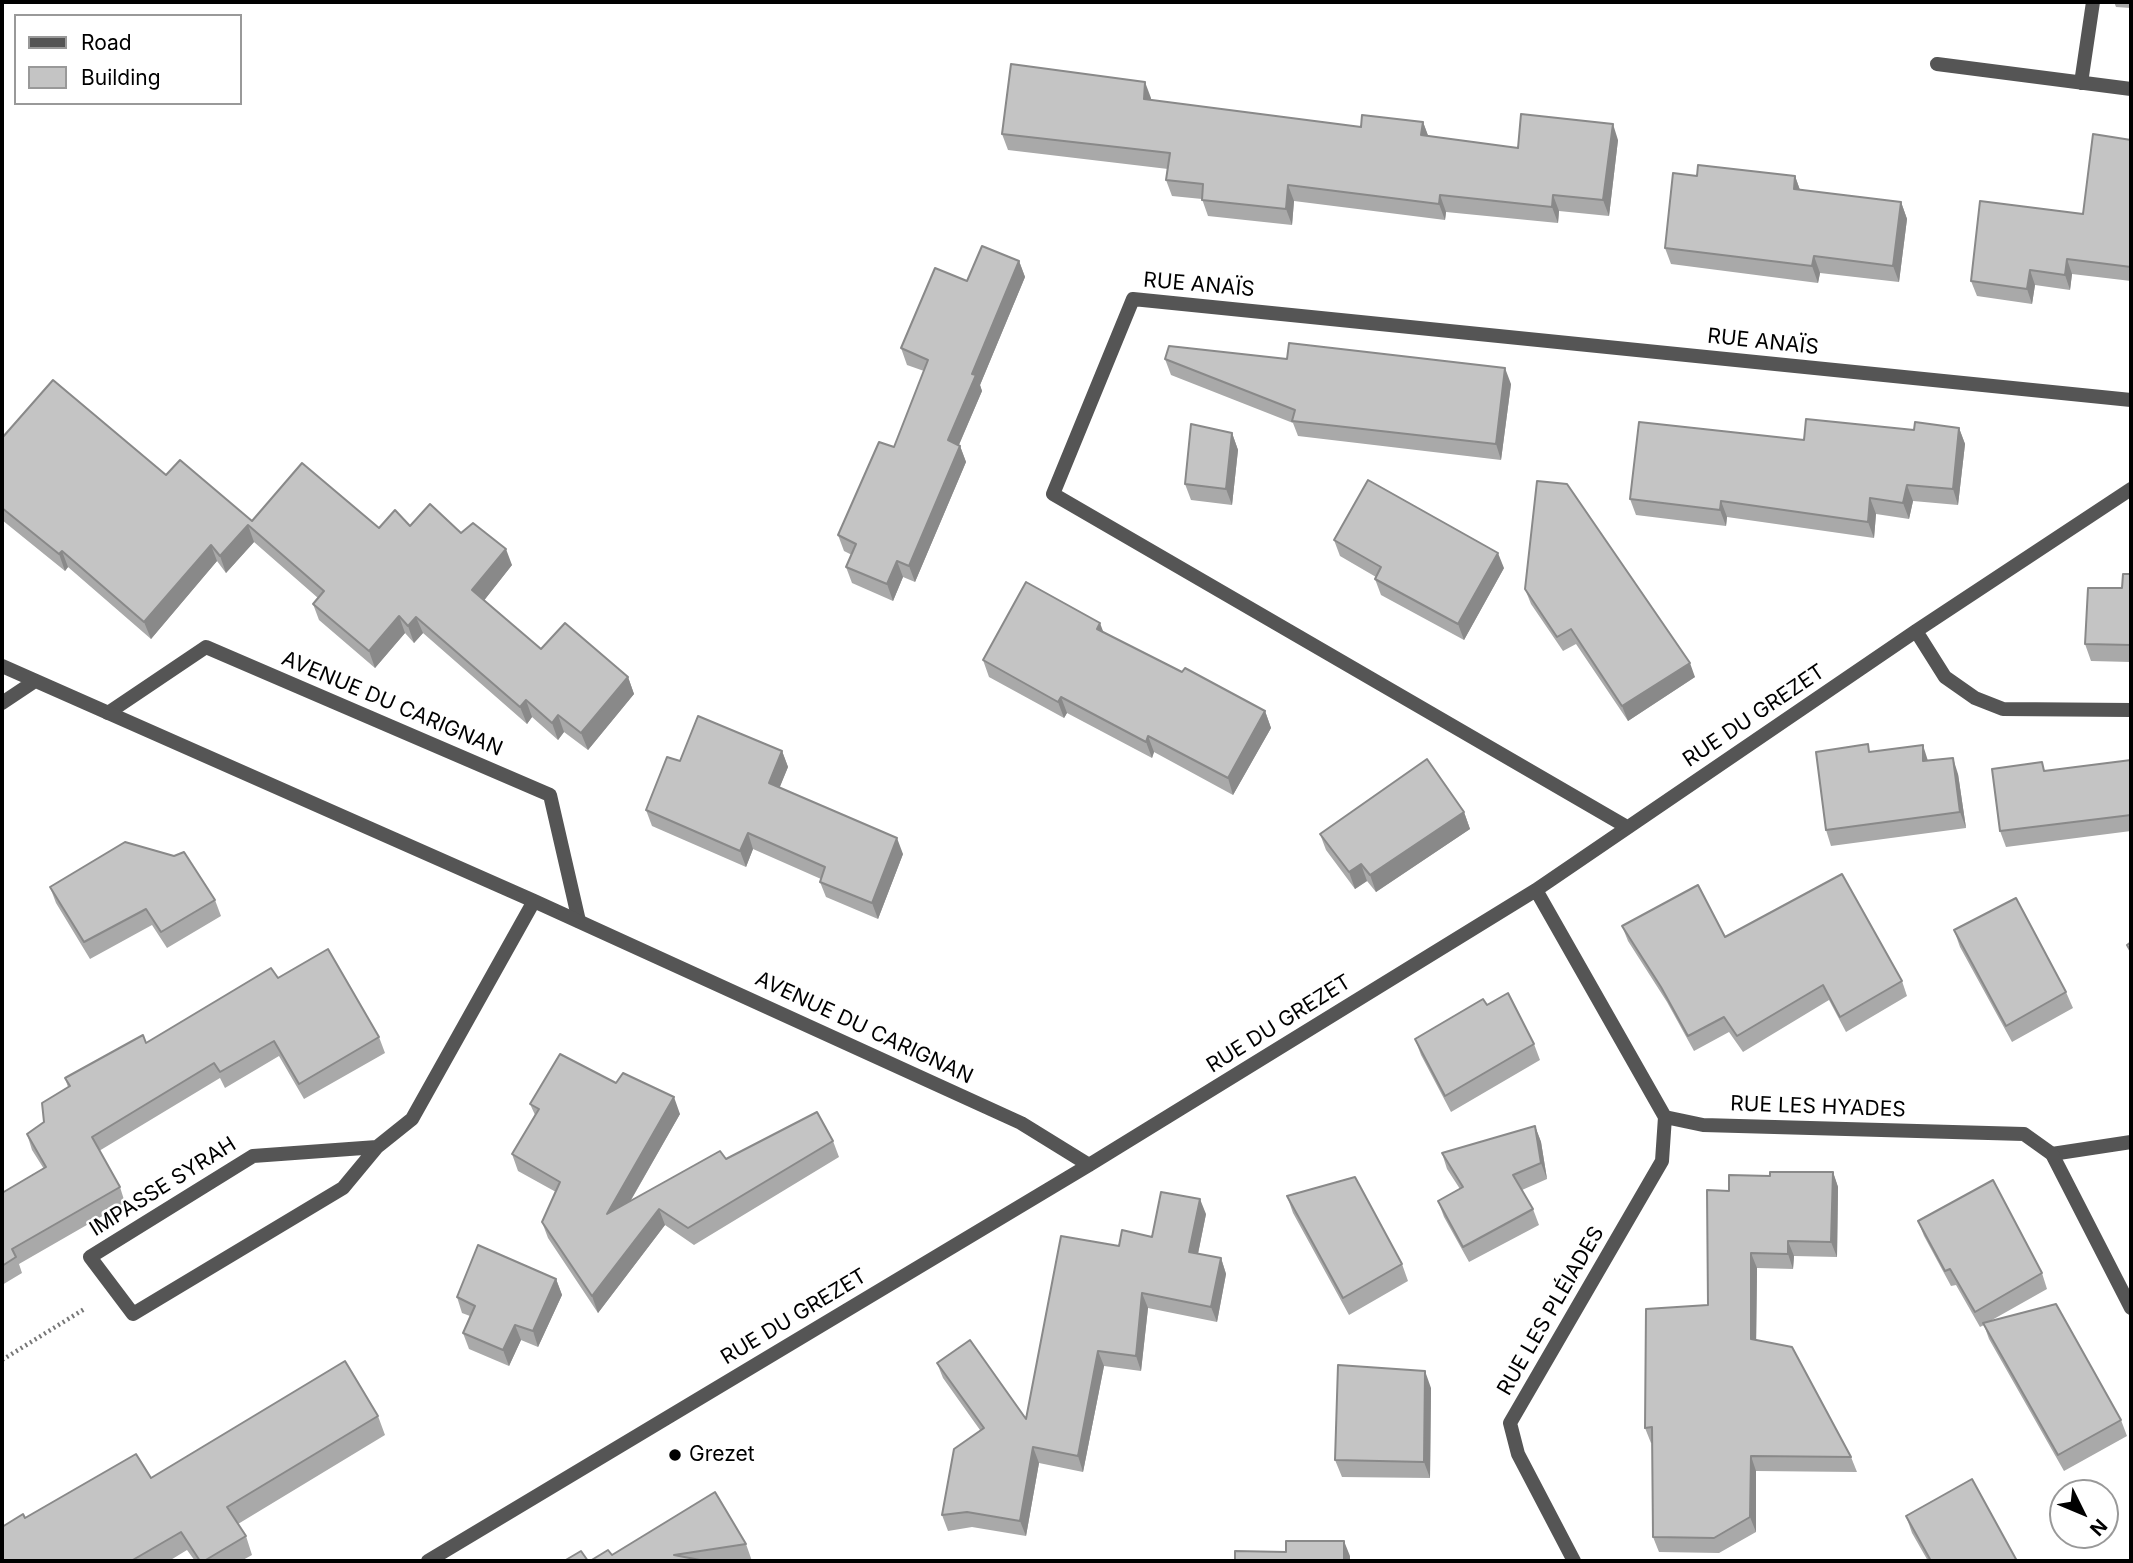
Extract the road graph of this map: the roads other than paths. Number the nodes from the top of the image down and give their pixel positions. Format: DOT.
graph roads {
  1 [pos="2093,2"];
  2 [pos="1937,64"];
  3 [pos="2081,83"];
  4 [pos="2131,89"];
  5 [pos="2131,400"];
  6 [pos="2131,489"];
  7 [pos="1916,631"];
  8 [pos="2,666"];
  9 [pos="35,681"];
  10 [pos="2,703"];
  11 [pos="2131,710"];
  12 [pos="108,713"];
  13 [pos="1627,827"];
  14 [pos="1535,890"];
  15 [pos="534,901"];
  16 [pos="579,921"];
  17 [pos="1665,1117"];
  18 [pos="2131,1142"];
  19 [pos="377,1147"];
  20 [pos="2052,1154"];
  21 [pos="1089,1165"];
  22 [pos="2131,1308"];
  23 [pos="428,1561"];
  24 [pos="1574,1561"];
  1 -- 3 [label="street"];
  2 -- 3 [label="street"];
  3 -- 4 [label="street"];
  5 -- 13 [label="street, RUE ANAÏS"];
  6 -- 7 [label="street, RUE DU GREZET"];
  7 -- 11 [label="street"];
  7 -- 13 [label="street, RUE DU GREZET"];
  8 -- 9 [label="street, AVENUE DU CARIGNAN"];
  9 -- 10 [label="street"];
  9 -- 12 [label="street, AVENUE DU CARIGNAN"];
  12 -- 15 [label="street, AVENUE DU CARIGNAN"];
  12 -- 16 [label="street, AVENUE DU CARIGNAN"];
  13 -- 14 [label="street, RUE DU GREZET"];
  14 -- 17 [label="street"];
  14 -- 21 [label="street, RUE DU GREZET"];
  15 -- 16 [label="street, AVENUE DU CARIGNAN"];
  15 -- 19 [label="street, IMPASSE SYRAH"];
  16 -- 21 [label="street, AVENUE DU CARIGNAN"];
  17 -- 20 [label="street, RUE LES HYADES"];
  17 -- 24 [label="street, RUE LES PLÉIADES"];
  18 -- 20 [label="street"];
  19 -- 19 [label="street, IMPASSE SYRAH"];
  20 -- 22 [label="street, RUE LES HYADES"];
  21 -- 23 [label="street, RUE DU GREZET"];
}
